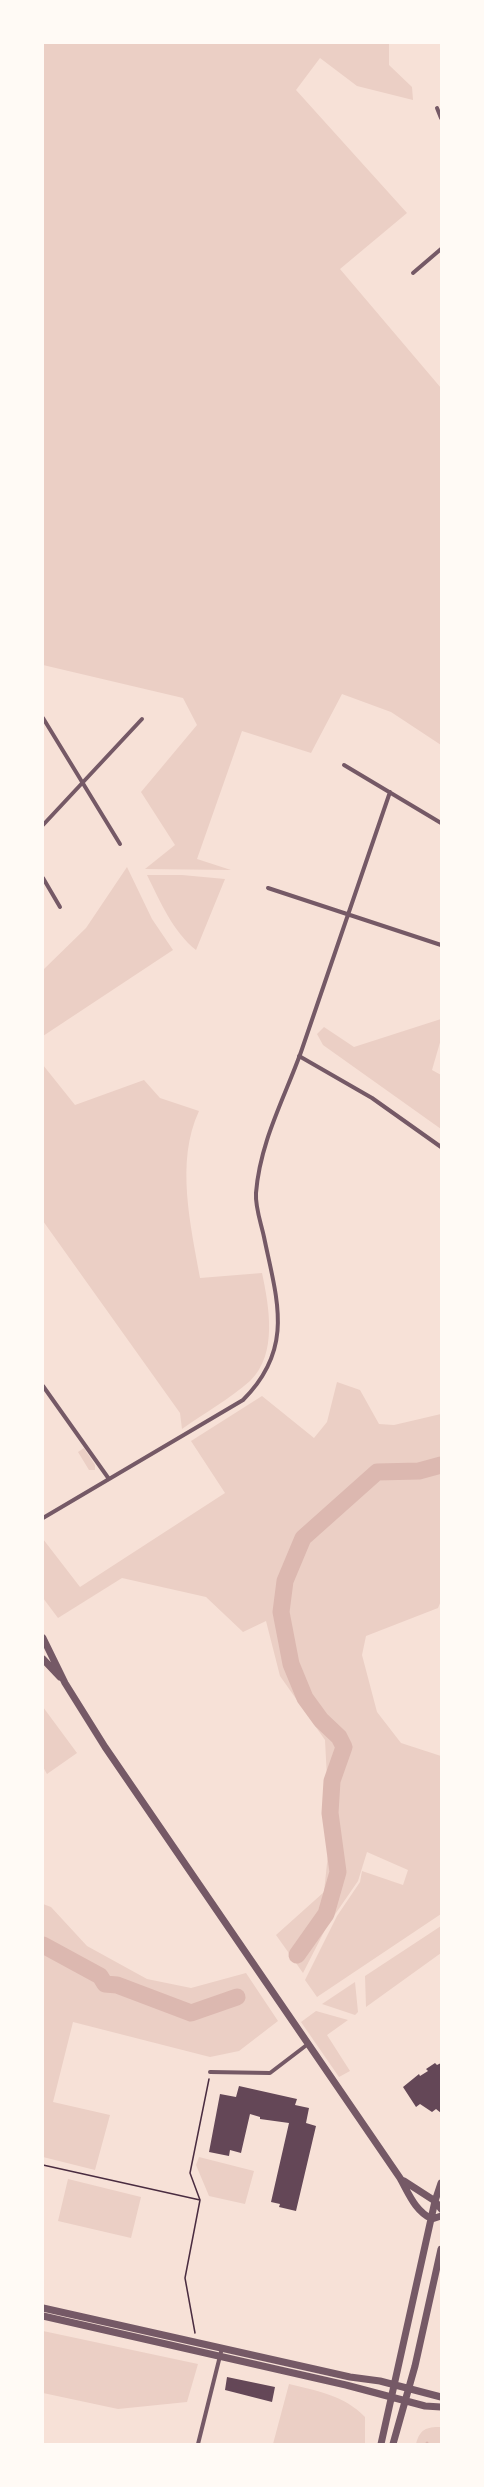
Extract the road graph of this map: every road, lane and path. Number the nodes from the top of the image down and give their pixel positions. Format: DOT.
graph roads {
  1 [pos="437,108"];
  2 [pos="441,118"];
  3 [pos="441,249"];
  4 [pos="413,273"];
  5 [pos="43,718"];
  6 [pos="142,719"];
  7 [pos="344,766"];
  8 [pos="83,782"];
  9 [pos="390,792"];
  10 [pos="441,823"];
  11 [pos="43,825"];
  12 [pos="120,844"];
  13 [pos="43,878"];
  14 [pos="268,888"];
  15 [pos="60,906"];
  16 [pos="348,914"];
  17 [pos="441,945"];
  18 [pos="299,1056"];
  19 [pos="441,1147"];
  20 [pos="43,1386"];
  21 [pos="109,1479"];
  22 [pos="43,1518"];
  23 [pos="43,1638"];
  24 [pos="43,1658"];
  25 [pos="65,1683"];
  26 [pos="308,2044"];
  27 [pos="210,2072"];
  28 [pos="43,2164"];
  29 [pos="400,2178"];
  30 [pos="441,2183"];
  31 [pos="200,2200"];
  32 [pos="435,2201"];
  33 [pos="441,2209"];
  34 [pos="441,2216"];
  35 [pos="432,2219"];
  36 [pos="441,2249"];
  37 [pos="43,2308"];
  38 [pos="43,2316"];
  39 [pos="195,2333"];
  40 [pos="222,2348"];
  41 [pos="220,2356"];
  42 [pos="395,2385"];
  43 [pos="408,2388"];
  44 [pos="392,2397"];
  45 [pos="441,2397"];
  46 [pos="405,2400"];
  47 [pos="441,2407"];
  48 [pos="198,2444"];
  49 [pos="381,2444"];
  50 [pos="393,2444"];
  1 -- 2 [label="street"];
  3 -- 4 [label="street"];
  5 -- 8 [label="street"];
  6 -- 8 [label="street"];
  7 -- 9 [label="street"];
  8 -- 11 [label="street"];
  8 -- 12 [label="street"];
  9 -- 10 [label="street"];
  9 -- 16 [label="street"];
  13 -- 15 [label="street"];
  14 -- 16 [label="street"];
  16 -- 17 [label="street"];
  16 -- 18 [label="street"];
  18 -- 19 [label="street"];
  18 -- 21 [label="street"];
  20 -- 21 [label="street"];
  21 -- 22 [label="street"];
  23 -- 25 [label="street"];
  24 -- 25 [label="street"];
  25 -- 26 [label="street"];
  26 -- 27 [label="street"];
  26 -- 29 [label="street"];
  27 -- 31 [label="path"];
  28 -- 31 [label="path"];
  29 -- 32 [label="street"];
  29 -- 35 [label="street"];
  30 -- 32 [label="street"];
  31 -- 39 [label="path"];
  32 -- 33 [label="street"];
  32 -- 35 [label="street"];
  34 -- 35 [label="street"];
  35 -- 42 [label="street"];
  36 -- 43 [label="street"];
  37 -- 40 [label="street"];
  38 -- 41 [label="street"];
  40 -- 41 [label="street"];
  40 -- 42 [label="street"];
  41 -- 44 [label="street"];
  41 -- 48 [label="street"];
  42 -- 43 [label="street"];
  42 -- 44 [label="street"];
  43 -- 45 [label="street"];
  43 -- 46 [label="street"];
  44 -- 46 [label="street"];
  44 -- 49 [label="street"];
  46 -- 47 [label="street"];
  46 -- 50 [label="street"];
}
